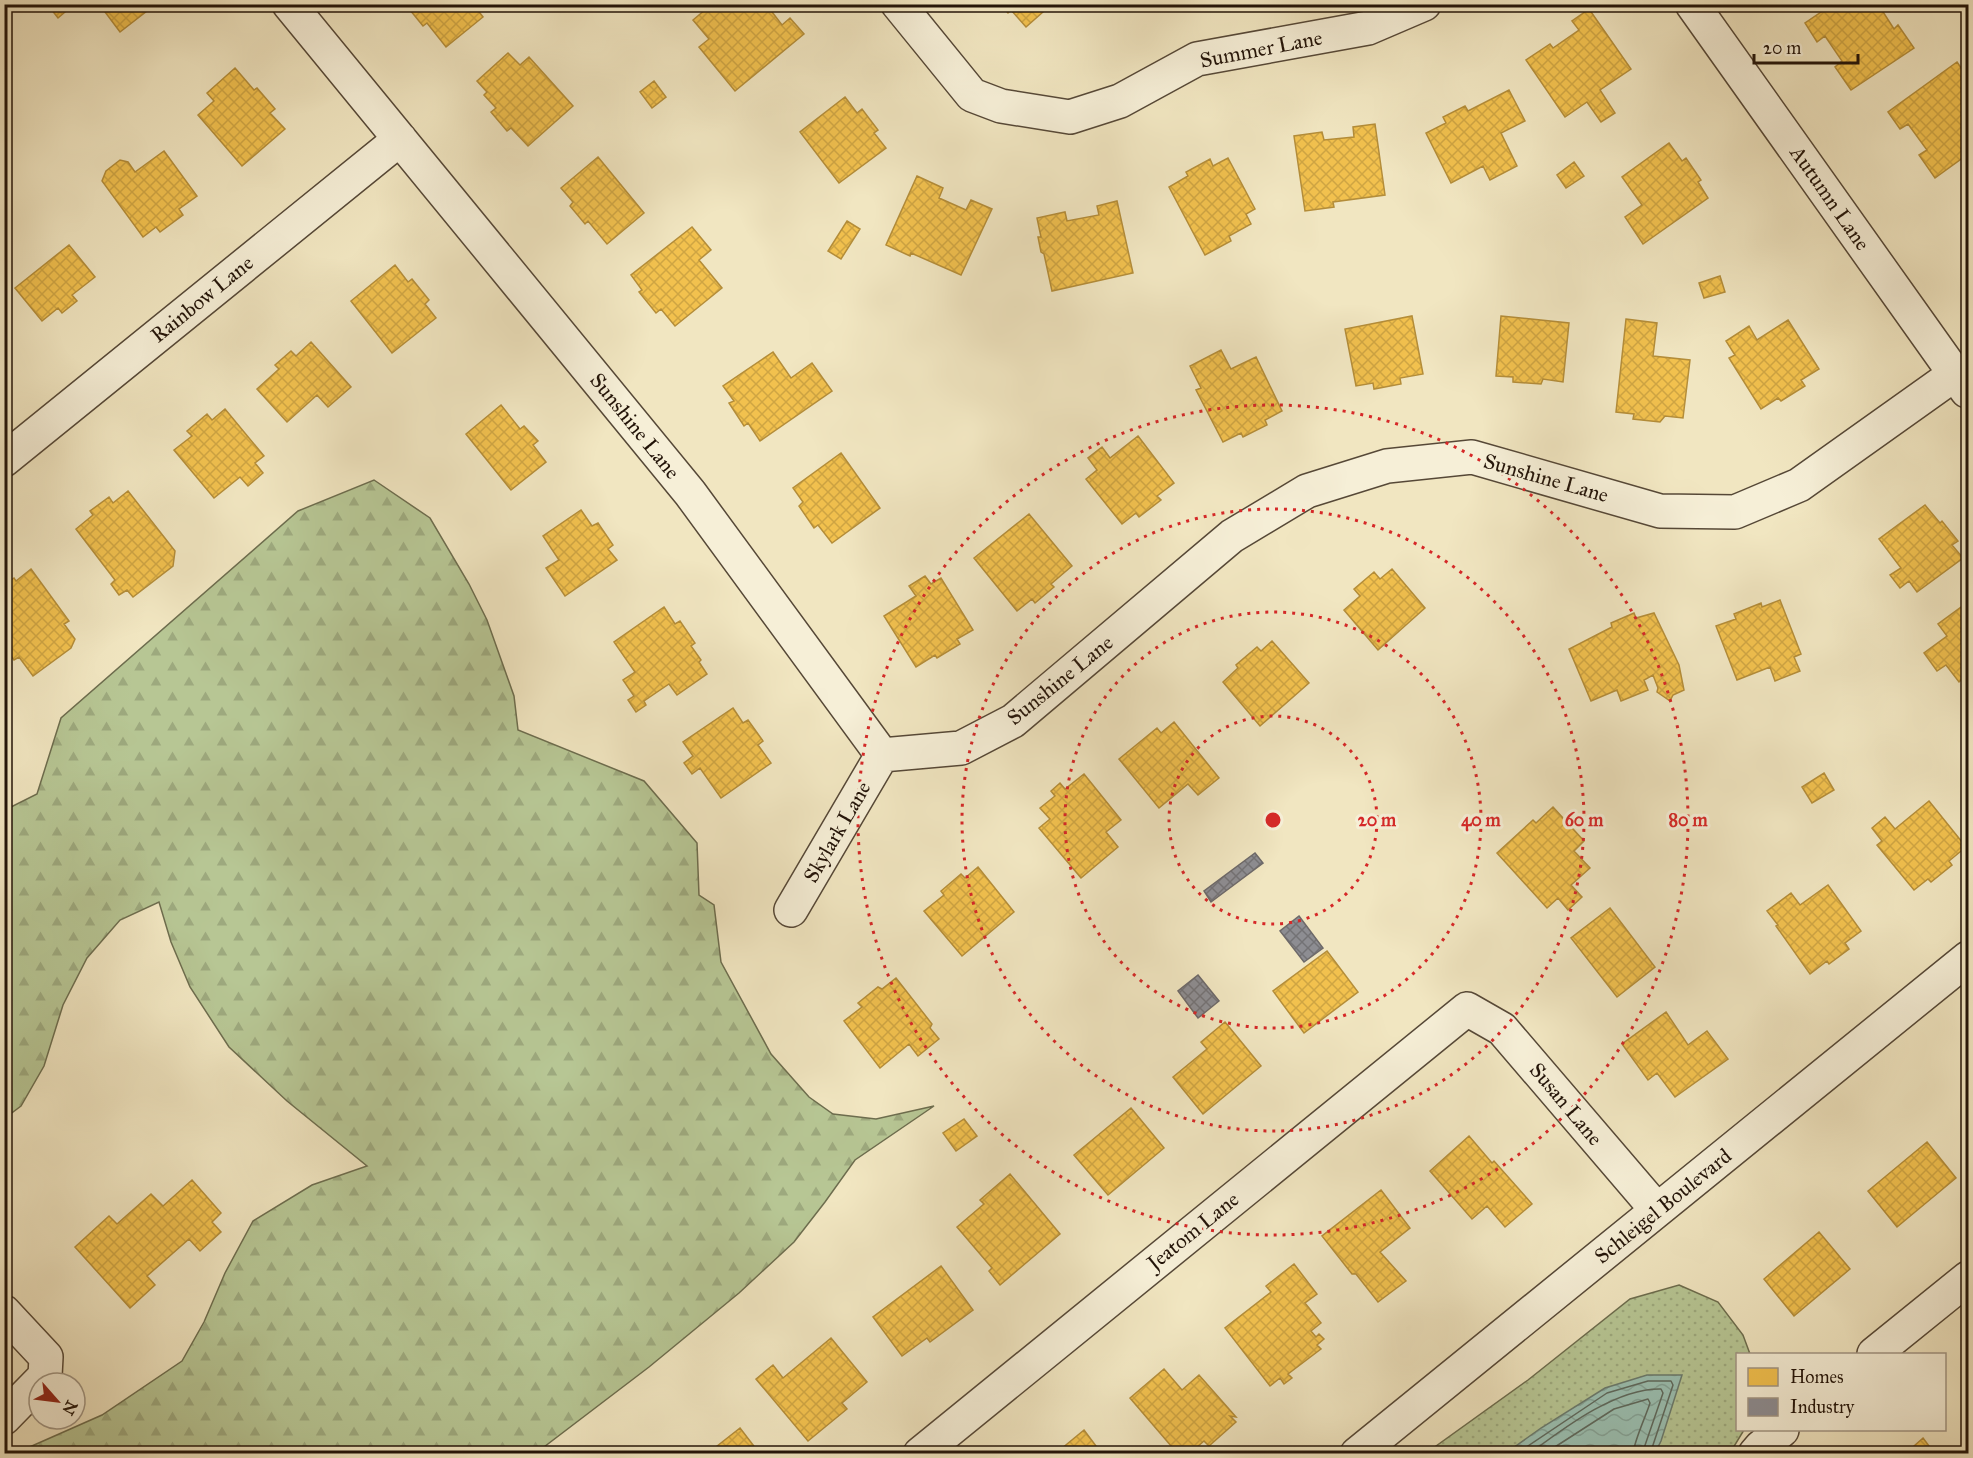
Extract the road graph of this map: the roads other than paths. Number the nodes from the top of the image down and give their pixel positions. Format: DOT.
graph roads {
  1 [pos="289,4"];
  2 [pos="898,4"];
  3 [pos="1424,4"];
  4 [pos="1692,4"];
  5 [pos="400,138"];
  6 [pos="1962,383"];
  7 [pos="4,460"];
  8 [pos="882,755"];
  9 [pos="791,910"];
  10 [pos="1968,958"];
  11 [pos="1467,1009"];
  12 [pos="1657,1210"];
  13 [pos="1968,1278"];
  14 [pos="4,1311"];
  15 [pos="1875,1353"];
  16 [pos="4,1418"];
  17 [pos="1781,1431"];
  18 [pos="920,1454"];
  19 [pos="1357,1454"];
  20 [pos="1755,1454"];
  1 -- 5 [label="street, Sunshine Lane"];
  2 -- 3 [label="street, Summer Lane"];
  4 -- 6 [label="street, Autumn Lane"];
  5 -- 7 [label="street, Rainbow Lane"];
  5 -- 8 [label="street, Sunshine Lane"];
  6 -- 8 [label="street, Sunshine Lane"];
  8 -- 9 [label="street, Skylark Lane"];
  10 -- 12 [label="street, Schleigel Boulevard"];
  11 -- 12 [label="street, Susan Lane"];
  11 -- 18 [label="street, Jeatom Lane"];
  12 -- 19 [label="street, Schleigel Boulevard"];
  13 -- 15 [label="street"];
  14 -- 16 [label="street"];
  17 -- 20 [label="street"];
}
